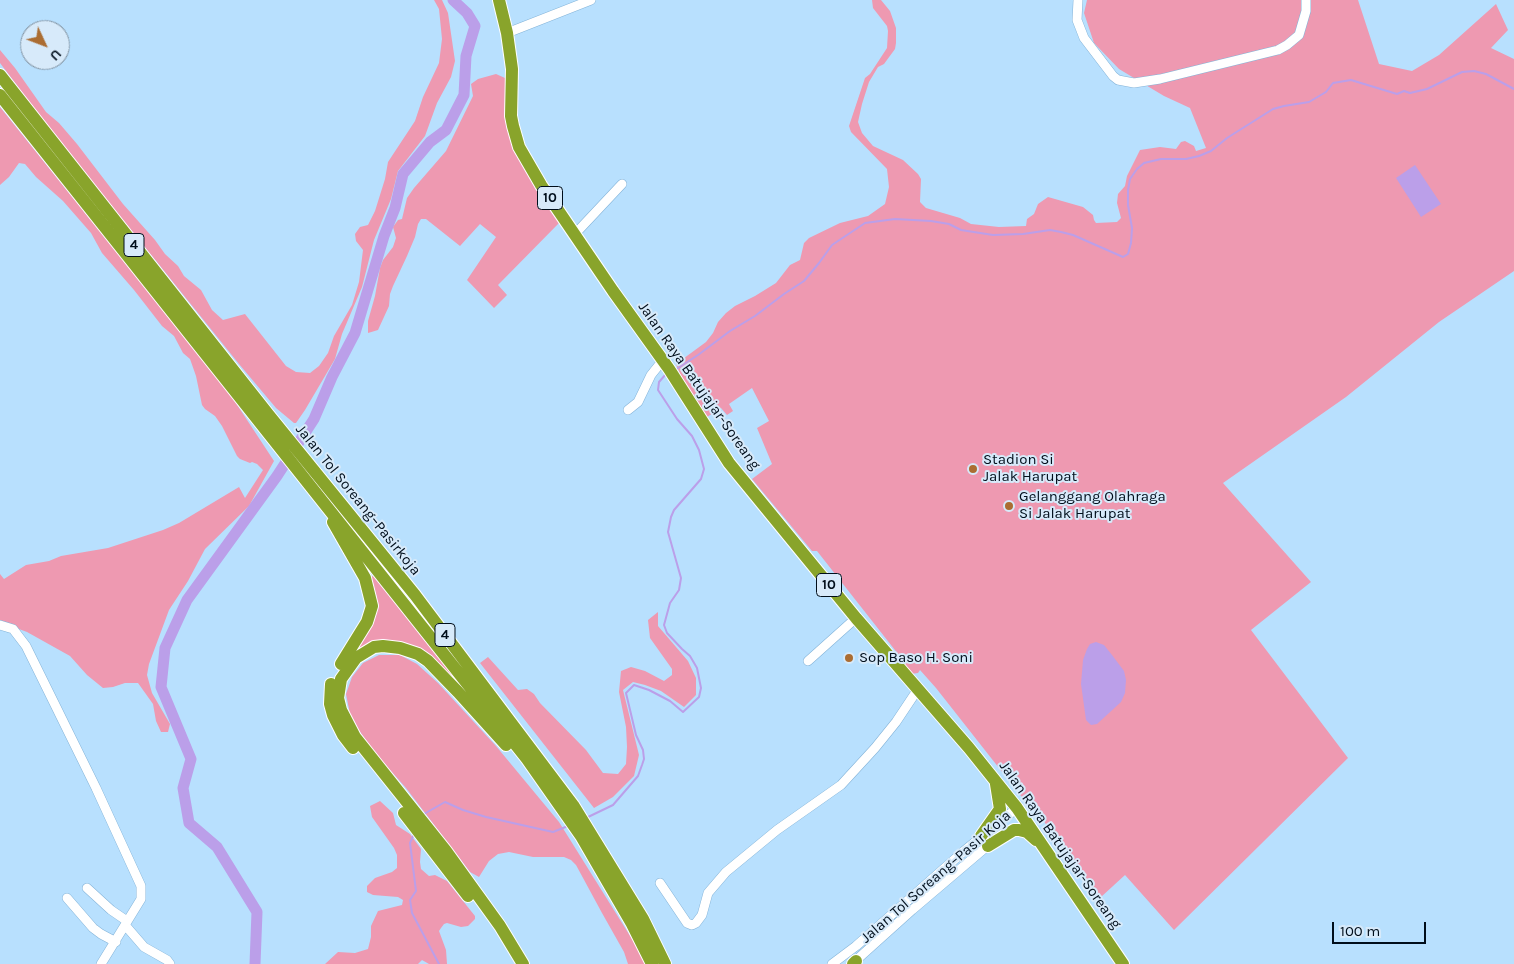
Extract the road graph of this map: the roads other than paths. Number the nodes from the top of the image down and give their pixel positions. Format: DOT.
graph roads {
  1 [pos="499,0"];
  2 [pos="591,0"];
  3 [pos="1078,0"];
  4 [pos="1306,0"];
  5 [pos="507,33"];
  6 [pos="0,75"];
  7 [pos="0,95"];
  8 [pos="622,184"];
  9 [pos="575,234"];
  10 [pos="669,369"];
  11 [pos="628,410"];
  12 [pos="263,417"];
  13 [pos="308,473"];
  14 [pos="319,496"];
  15 [pos="856,618"];
  16 [pos="0,625"];
  17 [pos="808,661"];
  18 [pos="918,689"];
  19 [pos="995,782"];
  20 [pos="407,810"];
  21 [pos="567,810"];
  22 [pos="1020,812"];
  23 [pos="584,834"];
  24 [pos="430,838"];
  25 [pos="984,841"];
  26 [pos="1042,845"];
  27 [pos="660,882"];
  28 [pos="88,888"];
  29 [pos="67,898"];
  30 [pos="126,923"];
  31 [pos="116,942"];
  32 [pos="1117,955"];
  33 [pos="853,963"];
  34 [pos="101,964"];
  35 [pos="170,964"];
  36 [pos="516,964"];
  37 [pos="523,964"];
  38 [pos="652,964"];
  39 [pos="665,964"];
  40 [pos="832,964"];
  1 -- 5 [label="highway, Jalan Raya Batujajar-Soreang / 10"];
  2 -- 5 [label="street"];
  3 -- 4 [label="street"];
  5 -- 9 [label="highway, Jalan Raya Batujajar-Soreang / 10"];
  6 -- 12 [label="highway, Jalan Tol Soreang–Pasirkoja / 4"];
  7 -- 12 [label="highway, Jalan Tol Soreang–Pasirkoja / 4"];
  8 -- 9 [label="street"];
  9 -- 10 [label="highway, Jalan Raya Batujajar-Soreang / 10"];
  10 -- 11 [label="street"];
  10 -- 15 [label="highway, Jalan Raya Batujajar-Soreang / 10"];
  12 -- 13 [label="highway, Jalan Tol Soreang–Pasirkoja / 4"];
  13 -- 14 [label="highway, Jalan Tol Soreang–Pasirkoja / 4"];
  13 -- 21 [label="highway, Jalan Tol Soreang–Pasirkoja / 4"];
  14 -- 20 [label="highway"];
  14 -- 21 [label="highway, Jalan Tol Soreang–Pasirkoja / 4"];
  15 -- 17 [label="street"];
  15 -- 18 [label="highway, Jalan Raya Batujajar-Soreang / 10"];
  16 -- 30 [label="street"];
  18 -- 19 [label="highway, Jalan Raya Batujajar-Soreang / 10"];
  18 -- 27 [label="street"];
  19 -- 22 [label="highway, Jalan Raya Batujajar-Soreang / 10"];
  19 -- 25 [label="highway"];
  20 -- 21 [label="highway"];
  20 -- 24 [label="highway"];
  21 -- 23 [label="highway"];
  22 -- 25 [label="street, Jalan Tol Soreang–Pasir Koja"];
  22 -- 26 [label="highway, Jalan Raya Batujajar-Soreang / 10"];
  23 -- 38 [label="highway"];
  23 -- 39 [label="highway"];
  24 -- 36 [label="highway"];
  24 -- 37 [label="highway"];
  25 -- 26 [label="highway"];
  25 -- 33 [label="street, Jalan Tol Soreang–Pasir Koja"];
  25 -- 40 [label="street, Jalan Tol Soreang–Pasir Koja"];
  26 -- 32 [label="highway, Jalan Raya Batujajar-Soreang / 10"];
  28 -- 30 [label="street"];
  29 -- 31 [label="street"];
  30 -- 31 [label="street"];
  30 -- 35 [label="street"];
  31 -- 34 [label="street"];
}
